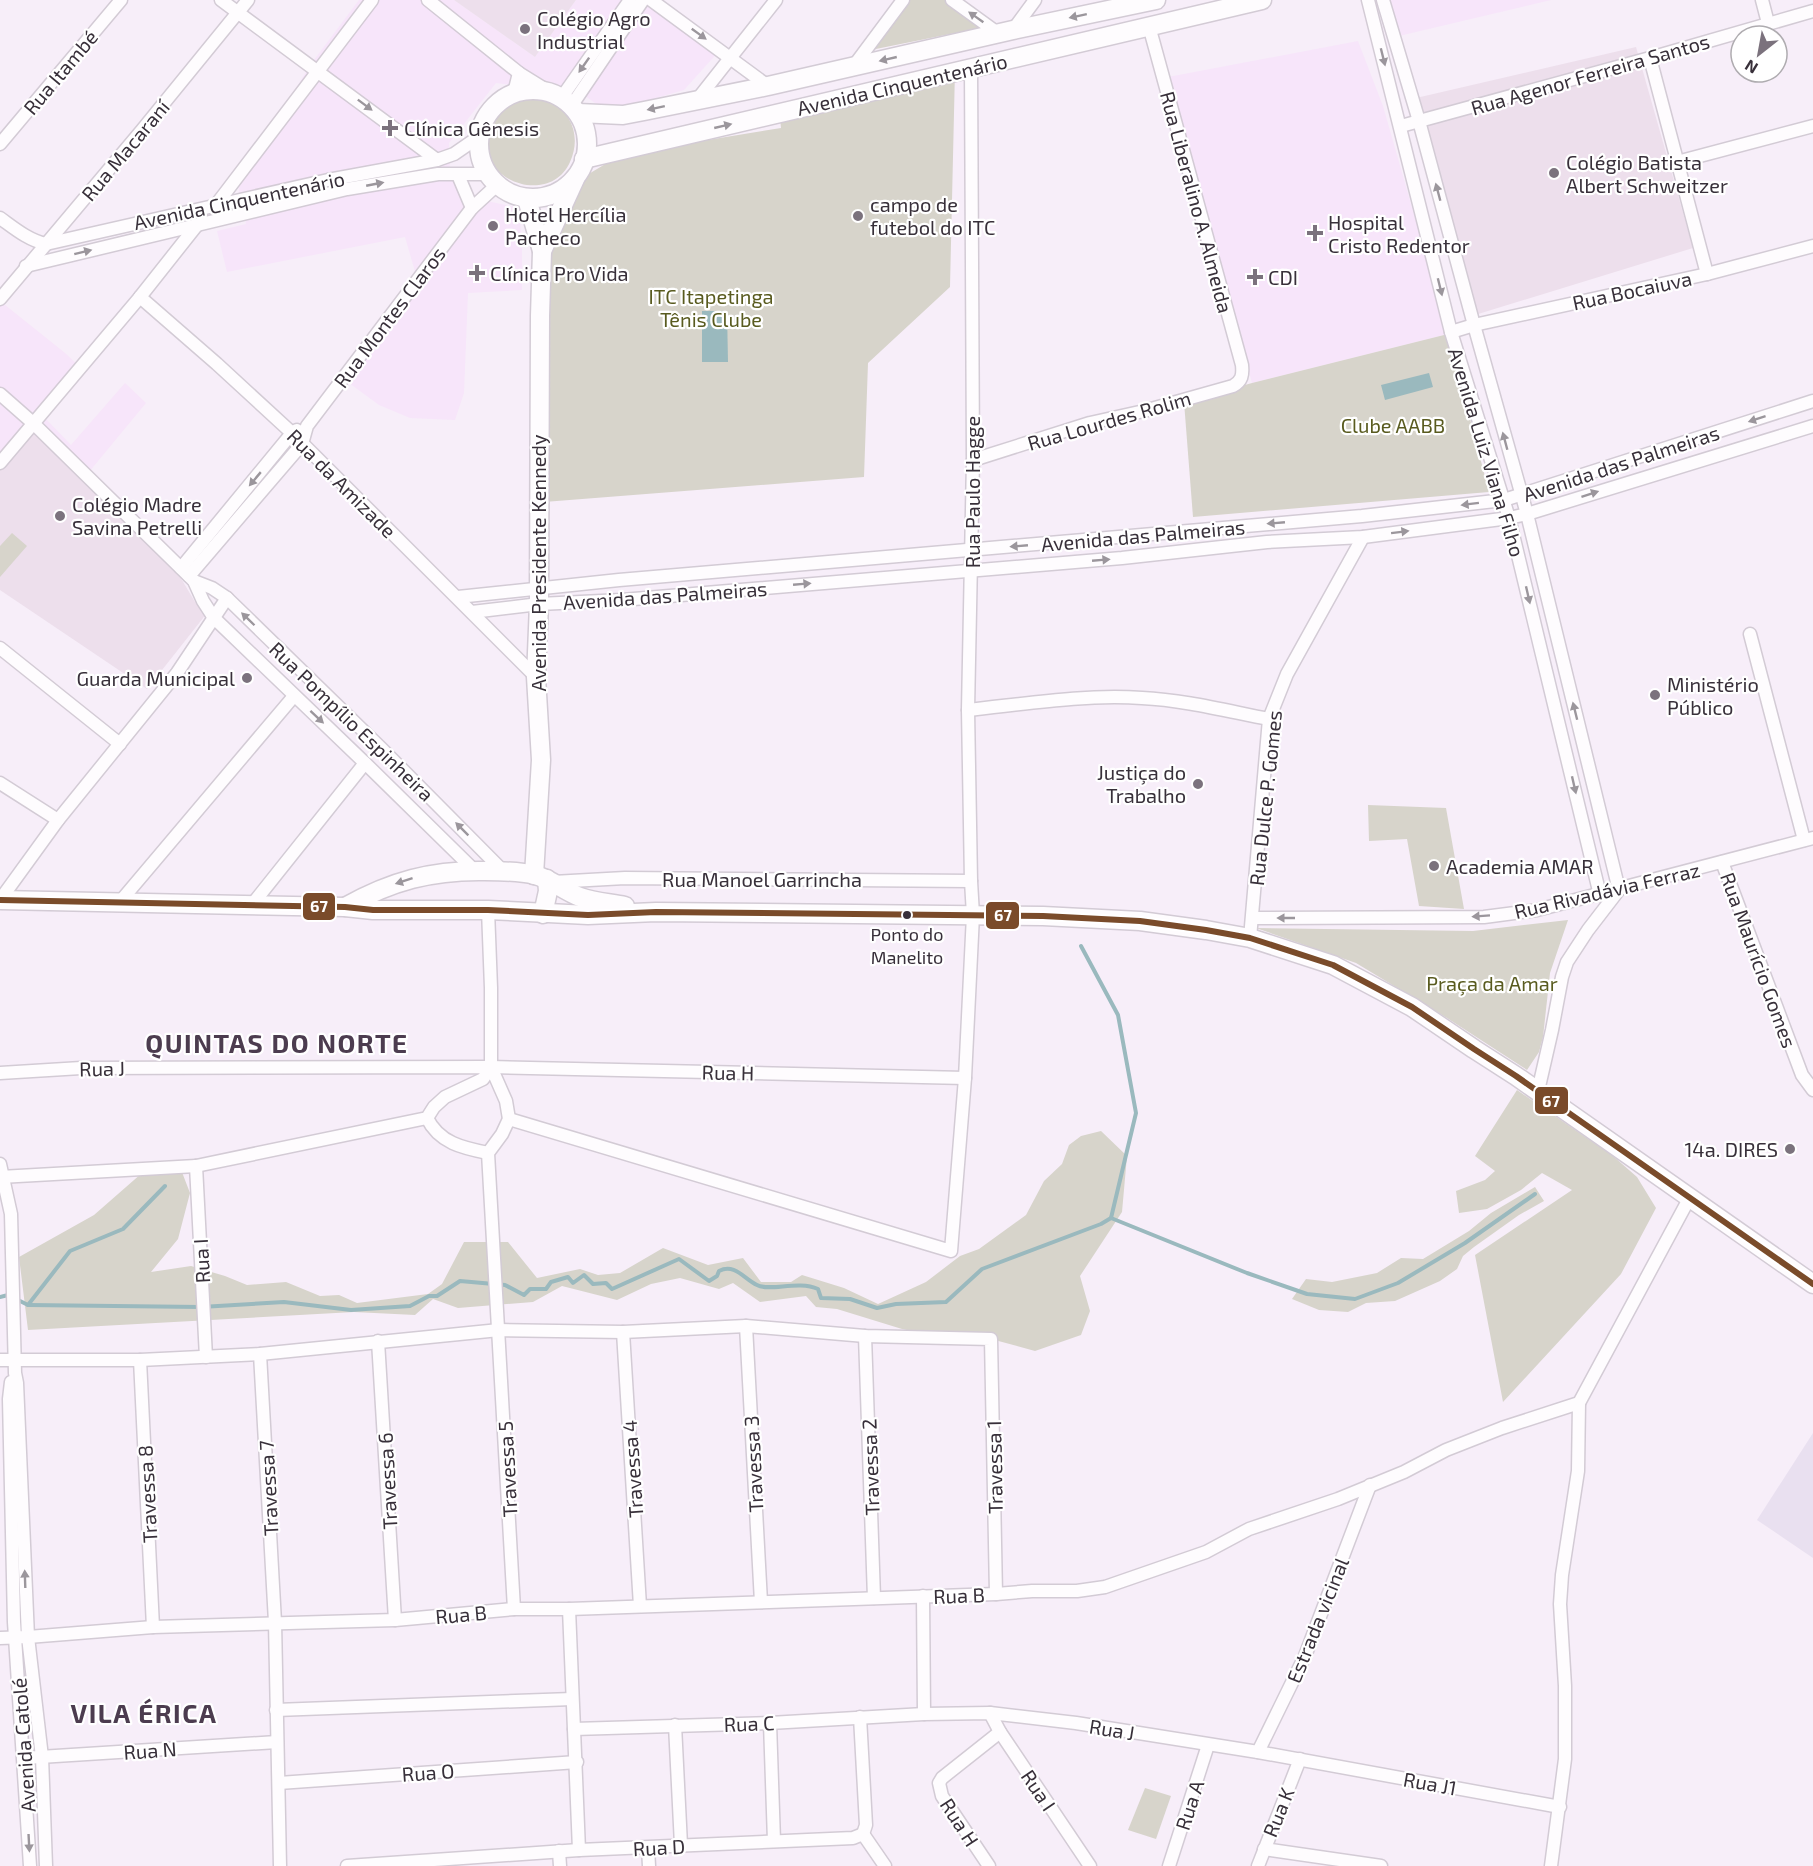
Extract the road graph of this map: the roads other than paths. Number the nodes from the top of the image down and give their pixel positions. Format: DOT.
graph roads {
  1 [pos="121,0"];
  2 [pos="221,0"];
  3 [pos="248,0"];
  4 [pos="372,0"];
  5 [pos="428,0"];
  6 [pos="630,0"];
  7 [pos="643,0"];
  8 [pos="651,0"];
  9 [pos="776,0"];
  10 [pos="903,0"];
  11 [pos="952,0"];
  12 [pos="1035,0"];
  13 [pos="1156,0"];
  14 [pos="1196,0"];
  15 [pos="1262,0"];
  16 [pos="1368,0"];
  17 [pos="1383,0"];
  18 [pos="1762,0"];
  19 [pos="1220,10"];
  20 [pos="1813,11"];
  21 [pos="239,12"];
  22 [pos="1768,23"];
  23 [pos="1149,26"];
  24 [pos="1006,32"];
  25 [pos="730,56"];
  26 [pos="1650,58"];
  27 [pos="853,67"];
  28 [pos="970,68"];
  29 [pos="318,70"];
  30 [pos="519,73"];
  31 [pos="768,86"];
  32 [pos="514,93"];
  33 [pos="697,100"];
  34 [pos="565,102"];
  35 [pos="1419,121"];
  36 [pos="1401,126"];
  37 [pos="1813,126"];
  38 [pos="480,136"];
  39 [pos="0,144"];
  40 [pos="437,160"];
  41 [pos="1677,162"];
  42 [pos="581,167"];
  43 [pos="458,175"];
  44 [pos="492,179"];
  45 [pos="527,199"];
  46 [pos="216,205"];
  47 [pos="472,208"];
  48 [pos="0,218"];
  49 [pos="197,225"];
  50 [pos="46,244"];
  51 [pos="1813,246"];
  52 [pos="542,252"];
  53 [pos="26,266"];
  54 [pos="1707,274"];
  55 [pos="140,297"];
  56 [pos="0,299"];
  57 [pos="1474,325"];
  58 [pos="1451,332"];
  59 [pos="1242,378"];
  60 [pos="0,394"];
  61 [pos="1813,401"];
  62 [pos="33,423"];
  63 [pos="307,426"];
  64 [pos="1813,426"];
  65 [pos="292,433"];
  66 [pos="302,444"];
  67 [pos="1643,456"];
  68 [pos="973,460"];
  69 [pos="0,463"];
  70 [pos="1649,475"];
  71 [pos="1521,496"];
  72 [pos="1504,500"];
  73 [pos="1527,514"];
  74 [pos="1509,518"];
  75 [pos="1363,537"];
  76 [pos="971,550"];
  77 [pos="972,570"];
  78 [pos="188,575"];
  79 [pos="539,596"];
  80 [pos="458,597"];
  81 [pos="227,598"];
  82 [pos="472,612"];
  83 [pos="214,618"];
  84 [pos="1750,634"];
  85 [pos="0,648"];
  86 [pos="536,677"];
  87 [pos="294,696"];
  88 [pos="968,710"];
  89 [pos="1269,719"];
  90 [pos="120,744"];
  91 [pos="366,763"];
  92 [pos="0,784"];
  93 [pos="58,820"];
  94 [pos="1809,839"];
  95 [pos="1722,862"];
  96 [pos="475,871"];
  97 [pos="503,871"];
  98 [pos="545,879"];
  99 [pos="971,880"];
  100 [pos="1610,895"];
  101 [pos="0,900"];
  102 [pos="120,903"];
  103 [pos="251,906"];
  104 [pos="345,907"];
  105 [pos="488,910"];
  106 [pos="656,912"];
  107 [pos="543,914"];
  108 [pos="973,915"];
  109 [pos="1253,918"];
  110 [pos="1250,938"];
  111 [pos="491,1067"];
  112 [pos="0,1073"];
  113 [pos="965,1078"];
  114 [pos="1813,1090"];
  115 [pos="1538,1092"];
  116 [pos="427,1118"];
  117 [pos="509,1119"];
  118 [pos="488,1153"];
  119 [pos="0,1164"];
  120 [pos="196,1166"];
  121 [pos="2,1177"];
  122 [pos="1690,1197"];
  123 [pos="1813,1284"];
  124 [pos="746,1326"];
  125 [pos="499,1330"];
  126 [pos="622,1332"];
  127 [pos="865,1336"];
  128 [pos="378,1341"];
  129 [pos="260,1354"];
  130 [pos="206,1357"];
  131 [pos="0,1360"];
  132 [pos="15,1360"];
  133 [pos="140,1360"];
  134 [pos="1579,1403"];
  135 [pos="1370,1485"];
  136 [pos="996,1594"];
  137 [pos="923,1596"];
  138 [pos="874,1598"];
  139 [pos="761,1602"];
  140 [pos="640,1606"];
  141 [pos="514,1609"];
  142 [pos="569,1609"];
  143 [pos="395,1620"];
  144 [pos="275,1622"];
  145 [pos="153,1627"];
  146 [pos="0,1638"];
  147 [pos="21,1638"];
  148 [pos="572,1699"];
  149 [pos="276,1710"];
  150 [pos="990,1713"];
  151 [pos="924,1714"];
  152 [pos="860,1717"];
  153 [pos="770,1723"];
  154 [pos="675,1725"];
  155 [pos="574,1729"];
  156 [pos="1000,1732"];
  157 [pos="277,1742"];
  158 [pos="1208,1745"];
  159 [pos="1258,1752"];
  160 [pos="42,1757"];
  161 [pos="24,1758"];
  162 [pos="1300,1759"];
  163 [pos="577,1762"];
  164 [pos="279,1783"];
  165 [pos="1560,1807"];
  166 [pos="863,1834"];
  167 [pos="774,1841"];
  168 [pos="681,1845"];
  169 [pos="648,1848"];
  170 [pos="1264,1849"];
  171 [pos="579,1850"];
  172 [pos="559,1851"];
  173 [pos="466,1862"];
  174 [pos="30,1866"];
  175 [pos="46,1866"];
  176 [pos="280,1866"];
  177 [pos="347,1866"];
  178 [pos="560,1866"];
  179 [pos="648,1866"];
  180 [pos="885,1866"];
  181 [pos="989,1866"];
  182 [pos="1090,1866"];
  183 [pos="1169,1866"];
  184 [pos="1257,1866"];
  185 [pos="1381,1866"];
  186 [pos="1551,1866"];
  1 -- 39 [label="street, Rua Itambé"];
  2 -- 21 [label="street"];
  3 -- 21 [label="street, Rua Macaraní"];
  4 -- 29 [label="street"];
  5 -- 30 [label="street"];
  6 -- 34 [label="street, one-way"];
  7 -- 34 [label="street"];
  8 -- 25 [label="street, one-way"];
  9 -- 25 [label="street"];
  10 -- 27 [label="street"];
  24 -- 11 [label="street, one-way"];
  12 -- 24 [label="street"];
  13 -- 24 [label="main road, Avenida Cinquentenário, one-way"];
  14 -- 19 [label="main road"];
  15 -- 19 [label="main road, Avenida Cinquentenário"];
  16 -- 36 [label="street, Avenida Luiz Viana Filho, one-way"];
  17 -- 35 [label="street, Avenida Luiz Viana Filho"];
  18 -- 22 [label="street"];
  19 -- 23 [label="main road, Avenida Cinquentenário"];
  20 -- 22 [label="street, Rua Agenor Ferreira Santos"];
  21 -- 29 [label="street"];
  21 -- 50 [label="street, Rua Macaraní"];
  22 -- 26 [label="street, Rua Agenor Ferreira Santos"];
  23 -- 28 [label="main road, Avenida Cinquentenário"];
  23 -- 59 [label="street, Rua Liberalino A. Almeida"];
  24 -- 27 [label="main road, Avenida Cinquentenário, one-way"];
  25 -- 31 [label="street"];
  25 -- 33 [label="street"];
  26 -- 35 [label="street, Rua Agenor Ferreira Santos"];
  26 -- 41 [label="street"];
  27 -- 31 [label="main road, Avenida Cinquentenário"];
  42 -- 28 [label="main road, Avenida Cinquentenário, one-way"];
  28 -- 68 [label="street, Rua Paulo Hagge"];
  29 -- 40 [label="street, one-way"];
  29 -- 46 [label="street"];
  30 -- 32 [label="street"];
  30 -- 34 [label="street"];
  31 -- 33 [label="main road, Avenida Cinquentenário"];
  32 -- 34 [label="main road"];
  32 -- 38 [label="main road"];
  33 -- 34 [label="main road, Avenida Cinquentenário, one-way"];
  34 -- 42 [label="main road"];
  35 -- 36 [label="street, Rua Agenor Ferreira Santos"];
  57 -- 35 [label="street, Avenida Luiz Viana Filho, one-way"];
  36 -- 58 [label="street, Avenida Luiz Viana Filho, one-way"];
  37 -- 41 [label="street"];
  38 -- 40 [label="street, Avenida Cinquentenário"];
  38 -- 44 [label="main road"];
  40 -- 46 [label="street, Avenida Cinquentenário"];
  41 -- 54 [label="street"];
  42 -- 45 [label="main road"];
  42 -- 52 [label="main road, Avenida Presidente Kennedy"];
  43 -- 44 [label="street, Avenida Cinquentenário"];
  43 -- 47 [label="street"];
  49 -- 43 [label="street, Avenida Cinquentenário, one-way"];
  44 -- 45 [label="main road"];
  44 -- 47 [label="street, Rua Montes Claros"];
  45 -- 52 [label="main road, Avenida Presidente Kennedy"];
  46 -- 50 [label="street, Avenida Cinquentenário"];
  47 -- 63 [label="street, Rua Montes Claros"];
  48 -- 50 [label="street"];
  53 -- 49 [label="street, Avenida Cinquentenário, one-way"];
  49 -- 55 [label="street"];
  50 -- 53 [label="street, Rua Macaraní"];
  51 -- 54 [label="street, Rua Bocaiuva"];
  52 -- 79 [label="main road, Avenida Presidente Kennedy"];
  53 -- 56 [label="street, Rua Macaraní"];
  54 -- 57 [label="street, Rua Bocaiuva"];
  55 -- 62 [label="street"];
  55 -- 65 [label="street, Rua da Amizade"];
  57 -- 58 [label="street, Rua Bocaiuva"];
  71 -- 57 [label="street, Avenida Luiz Viana Filho, one-way"];
  58 -- 72 [label="street, Avenida Luiz Viana Filho"];
  59 -- 68 [label="street, Rua Lourdes Rolim"];
  60 -- 62 [label="street, Rua Pompílio Espinheira"];
  61 -- 67 [label="street, Avenida das Palmeiras, one-way"];
  62 -- 69 [label="street"];
  62 -- 78 [label="street, Rua Pompílio Espinheira"];
  63 -- 65 [label="street, Rua Montes Claros"];
  63 -- 66 [label="street, Rua Montes Claros"];
  64 -- 70 [label="street, Avenida das Palmeiras"];
  65 -- 66 [label="street, Rua da Amizade"];
  65 -- 78 [label="street, Rua Montes Claros, one-way"];
  66 -- 78 [label="street, Rua Montes Claros"];
  66 -- 80 [label="street, Rua da Amizade"];
  67 -- 70 [label="street"];
  67 -- 71 [label="street, Avenida das Palmeiras"];
  68 -- 76 [label="street, Rua Paulo Hagge"];
  73 -- 70 [label="street, Avenida das Palmeiras, one-way"];
  71 -- 72 [label="street, Avenida das Palmeiras"];
  71 -- 73 [label="street, Avenida Luiz Viana Filho"];
  72 -- 74 [label="street, Avenida Luiz Viana Filho"];
  72 -- 76 [label="street, Avenida das Palmeiras, one-way"];
  73 -- 74 [label="street, Avenida das Palmeiras"];
  100 -- 73 [label="street, Avenida Luiz Viana Filho, one-way"];
  75 -- 74 [label="street, Avenida das Palmeiras, one-way"];
  74 -- 100 [label="street, Avenida Luiz Viana Filho, one-way"];
  77 -- 75 [label="street, Avenida das Palmeiras, one-way"];
  75 -- 89 [label="street, Rua Dulce P. Gomes"];
  76 -- 77 [label="street, Rua Paulo Hagge"];
  76 -- 79 [label="street, Avenida das Palmeiras"];
  79 -- 77 [label="street, Avenida das Palmeiras, one-way"];
  77 -- 88 [label="street, Rua Paulo Hagge"];
  78 -- 81 [label="street, Rua Pompílio Espinheira"];
  78 -- 83 [label="street, Rua Pompílio Espinheira"];
  79 -- 80 [label="street, Avenida das Palmeiras"];
  79 -- 82 [label="street, Avenida das Palmeiras"];
  79 -- 86 [label="main road, Avenida Presidente Kennedy"];
  80 -- 82 [label="street, Rua da Amizade"];
  81 -- 83 [label="street"];
  97 -- 81 [label="street, Rua Pompílio Espinheira, one-way"];
  82 -- 86 [label="street, Rua da Amizade"];
  83 -- 87 [label="street, Rua Pompílio Espinheira"];
  83 -- 90 [label="street"];
  84 -- 94 [label="street"];
  85 -- 90 [label="street"];
  86 -- 98 [label="main road, Avenida Presidente Kennedy"];
  87 -- 91 [label="street, Rua Pompílio Espinheira, one-way"];
  87 -- 102 [label="street"];
  88 -- 89 [label="street"];
  88 -- 99 [label="street, Rua Paulo Hagge"];
  89 -- 109 [label="street, Rua Dulce P. Gomes"];
  90 -- 93 [label="street"];
  91 -- 96 [label="street, Rua Pompílio Espinheira"];
  91 -- 103 [label="street"];
  92 -- 93 [label="street"];
  93 -- 101 [label="street"];
  94 -- 95 [label="street, Rua Rivadávia Ferraz"];
  95 -- 100 [label="street, Rua Rivadávia Ferraz"];
  95 -- 114 [label="street, Rua Maurício Gomes"];
  96 -- 97 [label="main road"];
  96 -- 104 [label="main road, one-way"];
  97 -- 98 [label="main road"];
  98 -- 99 [label="street, Rua Manoel Garrincha"];
  98 -- 106 [label="main road"];
  98 -- 107 [label="main road, Avenida Presidente Kennedy"];
  99 -- 108 [label="street, Rua Paulo Hagge"];
  100 -- 109 [label="street, Rua Rivadávia Ferraz, one-way"];
  100 -- 115 [label="street"];
  101 -- 102 [label="main road"];
  102 -- 103 [label="main road"];
  103 -- 104 [label="main road"];
  104 -- 105 [label="main road"];
  105 -- 107 [label="main road"];
  105 -- 111 [label="street"];
  106 -- 107 [label="main road"];
  106 -- 108 [label="main road"];
  108 -- 110 [label="main road"];
  108 -- 113 [label="street"];
  109 -- 110 [label="street, Rua Dulce P. Gomes"];
  110 -- 115 [label="main road"];
  111 -- 112 [label="street, Rua J"];
  111 -- 113 [label="street, Rua H"];
  111 -- 116 [label="street"];
  111 -- 117 [label="street"];
  113 -- 117 [label="street"];
  115 -- 122 [label="main road"];
  116 -- 118 [label="street"];
  116 -- 120 [label="street"];
  117 -- 118 [label="street"];
  118 -- 125 [label="street, Travessa 5"];
  119 -- 121 [label="street, Avenida Catolé"];
  120 -- 121 [label="street"];
  120 -- 130 [label="street, Rua I"];
  121 -- 132 [label="street, Avenida Catolé"];
  122 -- 123 [label="main road"];
  122 -- 134 [label="street"];
  124 -- 126 [label="street"];
  124 -- 127 [label="street"];
  124 -- 139 [label="street, Travessa 3"];
  125 -- 126 [label="street"];
  125 -- 128 [label="street"];
  125 -- 141 [label="street, Travessa 5"];
  126 -- 140 [label="street, Travessa 4"];
  127 -- 136 [label="street, Travessa 1"];
  127 -- 138 [label="street, Travessa 2"];
  128 -- 129 [label="street"];
  128 -- 143 [label="street, Travessa 6"];
  129 -- 130 [label="street"];
  129 -- 144 [label="street, Travessa 7"];
  130 -- 133 [label="street"];
  131 -- 132 [label="street"];
  132 -- 133 [label="street"];
  132 -- 147 [label="street, Avenida Catolé"];
  133 -- 145 [label="street, Travessa 8"];
  134 -- 135 [label="street, Rua B"];
  134 -- 165 [label="street"];
  135 -- 136 [label="street, Rua B"];
  135 -- 159 [label="street, Estrada vicinal"];
  136 -- 137 [label="street, Rua B"];
  137 -- 138 [label="street, Rua B"];
  137 -- 151 [label="street, Rua B"];
  138 -- 139 [label="street, Rua B"];
  139 -- 140 [label="street, Rua B"];
  140 -- 142 [label="street, Rua B"];
  141 -- 142 [label="street, Rua B"];
  141 -- 143 [label="street, Rua B"];
  142 -- 148 [label="street"];
  143 -- 144 [label="street, Rua B"];
  144 -- 145 [label="street, Rua B"];
  144 -- 149 [label="street, Travessa 7"];
  145 -- 147 [label="street, Rua B"];
  146 -- 147 [label="street, Rua B"];
  147 -- 160 [label="street, Avenida Catolé"];
  147 -- 161 [label="street, Avenida Catolé"];
  148 -- 149 [label="street"];
  148 -- 155 [label="street"];
  149 -- 157 [label="street, Travessa 7"];
  150 -- 151 [label="street, Rua J"];
  150 -- 156 [label="street, Rua I"];
  150 -- 158 [label="street, Rua J"];
  151 -- 152 [label="street, Rua C"];
  152 -- 153 [label="street, Rua C"];
  152 -- 166 [label="street"];
  153 -- 154 [label="street, Rua C"];
  153 -- 167 [label="street"];
  154 -- 155 [label="street, Rua C"];
  154 -- 168 [label="street"];
  155 -- 163 [label="street"];
  156 -- 181 [label="street, Rua H"];
  156 -- 182 [label="street, Rua I"];
  157 -- 160 [label="street, Rua N"];
  157 -- 164 [label="street, Travessa 7"];
  158 -- 159 [label="street, Rua J"];
  158 -- 183 [label="street, Rua A"];
  159 -- 162 [label="street, Rua J"];
  160 -- 161 [label="street, Rua N"];
  160 -- 175 [label="street, Avenida Catolé"];
  161 -- 174 [label="street, Avenida Catolé, one-way"];
  162 -- 165 [label="street, Rua J1"];
  162 -- 170 [label="street, Rua K"];
  163 -- 164 [label="street, Rua O"];
  163 -- 171 [label="street"];
  164 -- 176 [label="street, Travessa 7"];
  165 -- 186 [label="street"];
  166 -- 167 [label="street, Rua D"];
  166 -- 180 [label="street"];
  167 -- 168 [label="street, Rua D"];
  168 -- 169 [label="street, Rua D"];
  169 -- 171 [label="street, Rua D"];
  169 -- 179 [label="street"];
  170 -- 184 [label="street, Rua K"];
  170 -- 185 [label="street"];
  171 -- 172 [label="street, Rua D"];
  172 -- 173 [label="street, Rua D"];
  172 -- 178 [label="street"];
  173 -- 177 [label="street, Rua D"];
}
